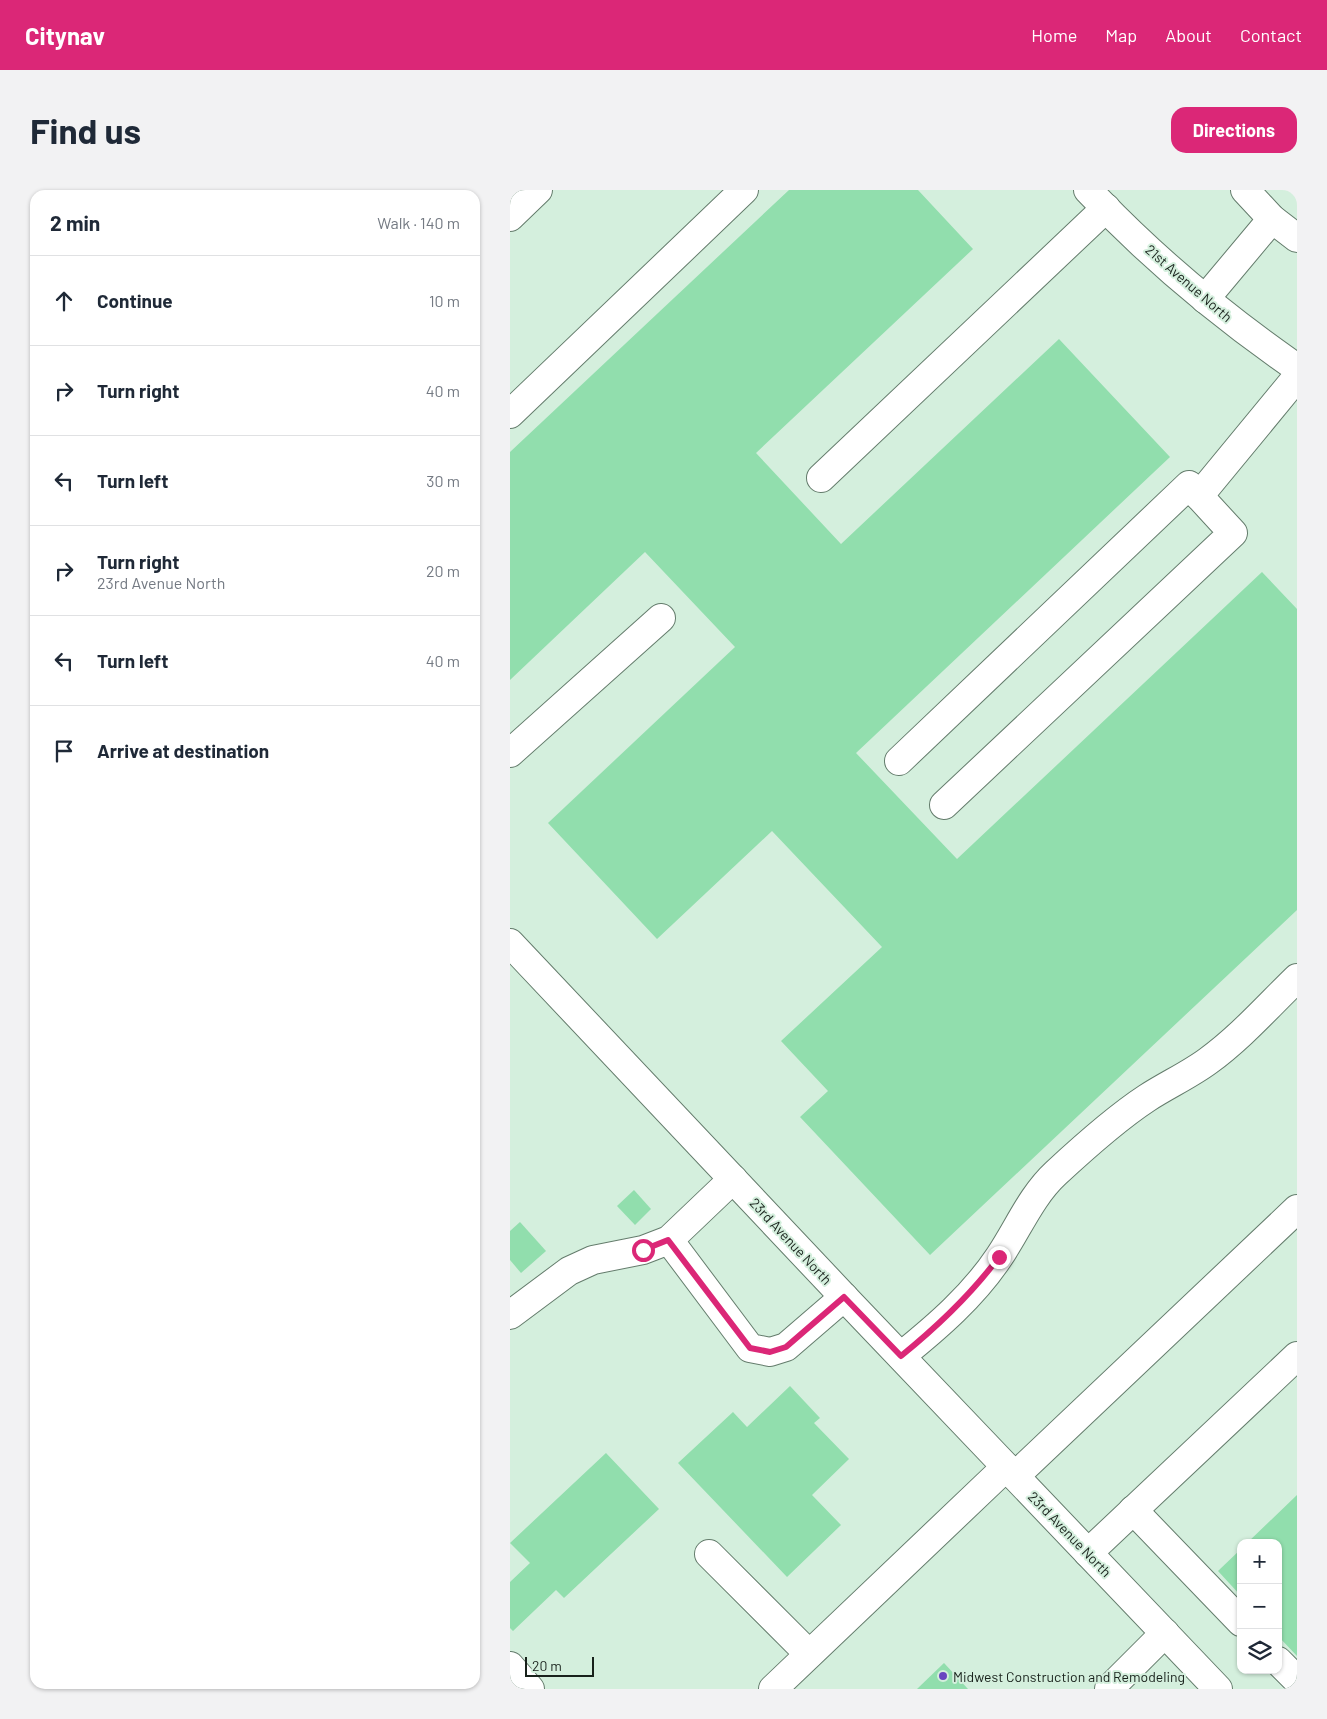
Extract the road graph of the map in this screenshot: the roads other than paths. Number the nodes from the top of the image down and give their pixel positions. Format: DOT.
graph roads {
  1 [pos="538,190"];
  2 [pos="744,190"];
  3 [pos="1245,190"];
  4 [pos="1097,199"];
  5 [pos="510,217"];
  6 [pos="1272,219"];
  7 [pos="1297,238"];
  8 [pos="1205,298"];
  9 [pos="1297,368"];
  10 [pos="1297,377"];
  11 [pos="510,414"];
  12 [pos="821,478"];
  13 [pos="1199,496"];
  14 [pos="661,618"];
  15 [pos="510,753"];
  16 [pos="899,761"];
  17 [pos="944,805"];
  18 [pos="510,943"];
  19 [pos="1296,981"];
  20 [pos="733,1179"];
  21 [pos="1297,1209"];
  22 [pos="668,1240"];
  23 [pos="844,1297"];
  24 [pos="510,1315"];
  25 [pos="901,1356"];
  26 [pos="1297,1356"];
  27 [pos="1010,1471"];
  28 [pos="1134,1510"];
  29 [pos="1088,1553"];
  30 [pos="709,1554"];
  31 [pos="1237,1618"];
  32 [pos="1165,1633"];
  33 [pos="809,1654"];
  34 [pos="1282,1665"];
  35 [pos="510,1666"];
  36 [pos="1297,1680"];
  37 [pos="778,1687"];
  38 [pos="530,1689"];
  39 [pos="1109,1689"];
  40 [pos="1218,1689"];
  1 -- 5 [label="street"];
  2 -- 11 [label="street"];
  3 -- 6 [label="street"];
  4 -- 8 [label="street, 21st Avenue North"];
  4 -- 12 [label="street"];
  6 -- 7 [label="street"];
  6 -- 8 [label="street"];
  8 -- 9 [label="street, 21st Avenue North"];
  10 -- 13 [label="street"];
  13 -- 16 [label="street"];
  13 -- 17 [label="street"];
  14 -- 15 [label="street"];
  18 -- 20 [label="street, 23rd Avenue North"];
  19 -- 25 [label="street"];
  20 -- 22 [label="street"];
  20 -- 23 [label="street, 23rd Avenue North"];
  21 -- 27 [label="street"];
  22 -- 23 [label="street"];
  22 -- 24 [label="street"];
  23 -- 25 [label="street, 23rd Avenue North"];
  25 -- 27 [label="street, 23rd Avenue North"];
  26 -- 28 [label="street"];
  27 -- 29 [label="street, 23rd Avenue North"];
  27 -- 33 [label="street"];
  28 -- 29 [label="street"];
  28 -- 31 [label="street"];
  29 -- 32 [label="street, 23rd Avenue North"];
  30 -- 33 [label="street"];
  32 -- 39 [label="street"];
  32 -- 40 [label="street, 23rd Avenue North"];
  33 -- 37 [label="street"];
  34 -- 36 [label="street"];
  35 -- 38 [label="street"];
}
